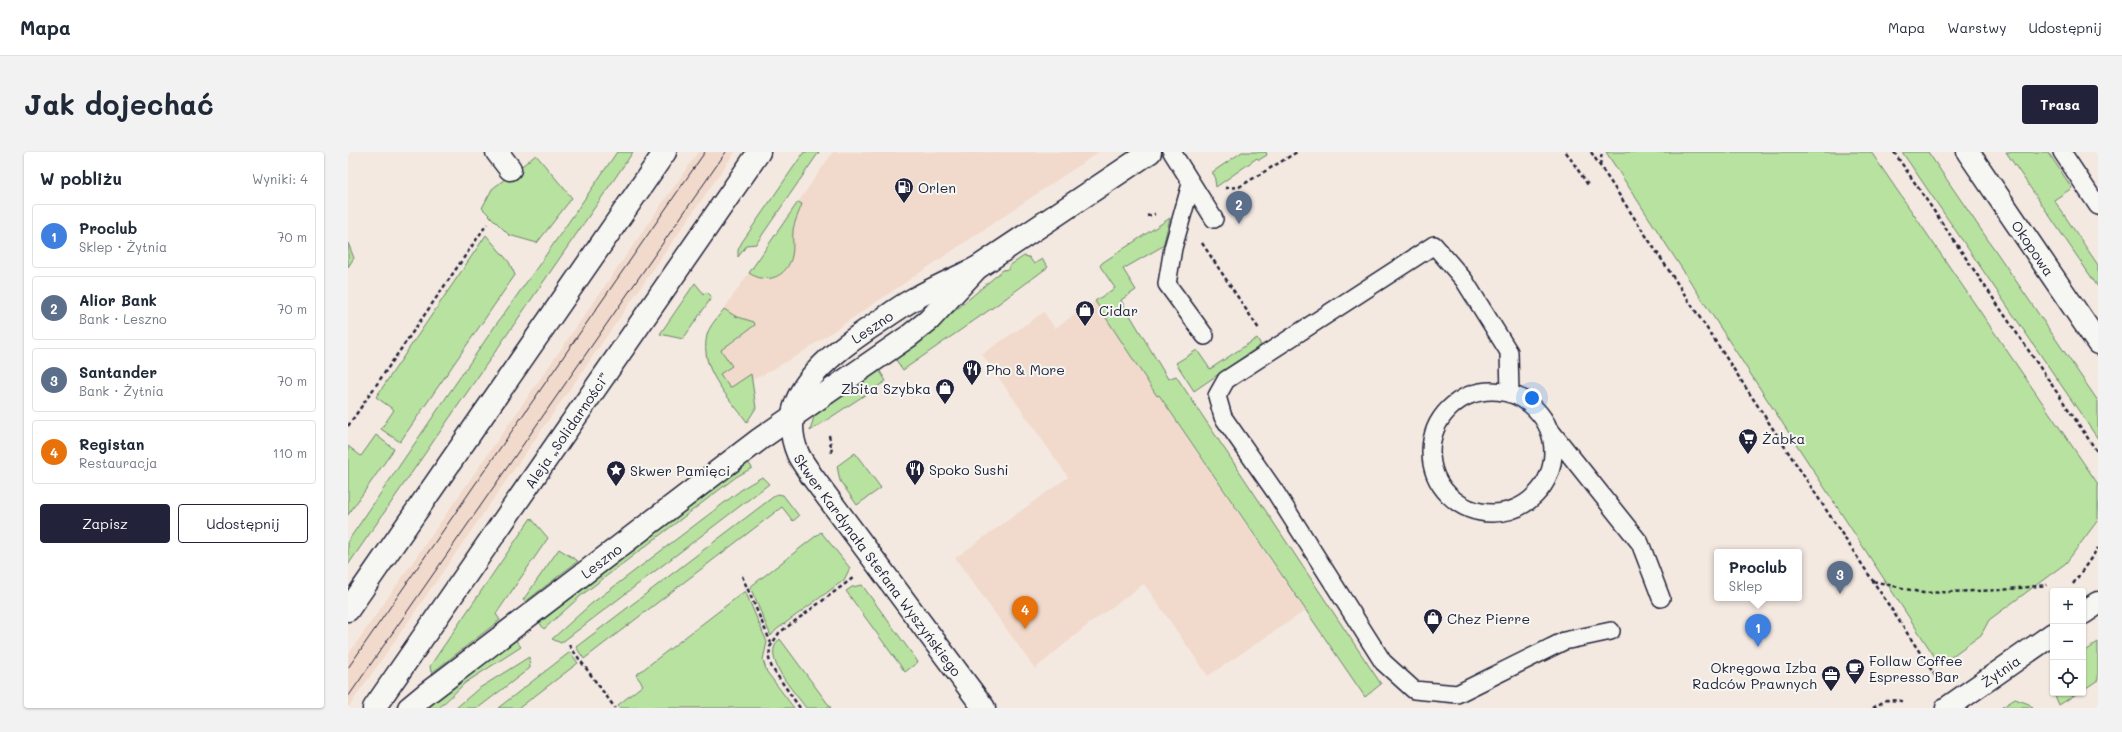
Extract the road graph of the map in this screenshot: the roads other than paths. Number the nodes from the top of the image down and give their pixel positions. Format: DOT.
graph roads {
  1 [pos="497,152"];
  2 [pos="664,152"];
  3 [pos="759,152"];
  4 [pos="1150,152"];
  5 [pos="1172,152"];
  6 [pos="1968,152"];
  7 [pos="2062,152"];
  8 [pos="510,169"];
  9 [pos="1191,184"];
  10 [pos="2098,206"];
  11 [pos="1214,219"];
  12 [pos="977,268"];
  13 [pos="1205,336"];
  14 [pos="2098,343"];
  15 [pos="1510,394"];
  16 [pos="794,414"];
  17 [pos="1548,429"];
  18 [pos="1661,598"];
  19 [pos="2098,603"];
  20 [pos="348,610"];
  21 [pos="2086,611"];
  22 [pos="1611,632"];
  23 [pos="2050,636"];
  24 [pos="374,708"];
  25 [pos="409,708"];
  26 [pos="984,708"];
  27 [pos="1947,708"];
  1 -- 8 [label="main road"];
  2 -- 20 [label="main road"];
  3 -- 24 [label="main road, Aleja „Solidarności”"];
  4 -- 12 [label="main road, Leszno"];
  5 -- 9 [label="lane"];
  6 -- 14 [label="main road, Okopowa"];
  7 -- 10 [label="lane"];
  9 -- 11 [label="lane"];
  9 -- 13 [label="lane"];
  12 -- 16 [label="main road, Leszno"];
  12 -- 16 [label="main road, Leszno"];
  15 -- 17 [label="lane"];
  15 -- 17 [label="lane"];
  15 -- 22 [label="lane"];
  16 -- 25 [label="main road, Leszno"];
  16 -- 26 [label="main road, Skwer Kardynała Stefana Wyszyńskiego"];
  17 -- 18 [label="lane"];
  19 -- 21 [label="main road"];
  23 -- 27 [label="main road, Żytnia"];
}
